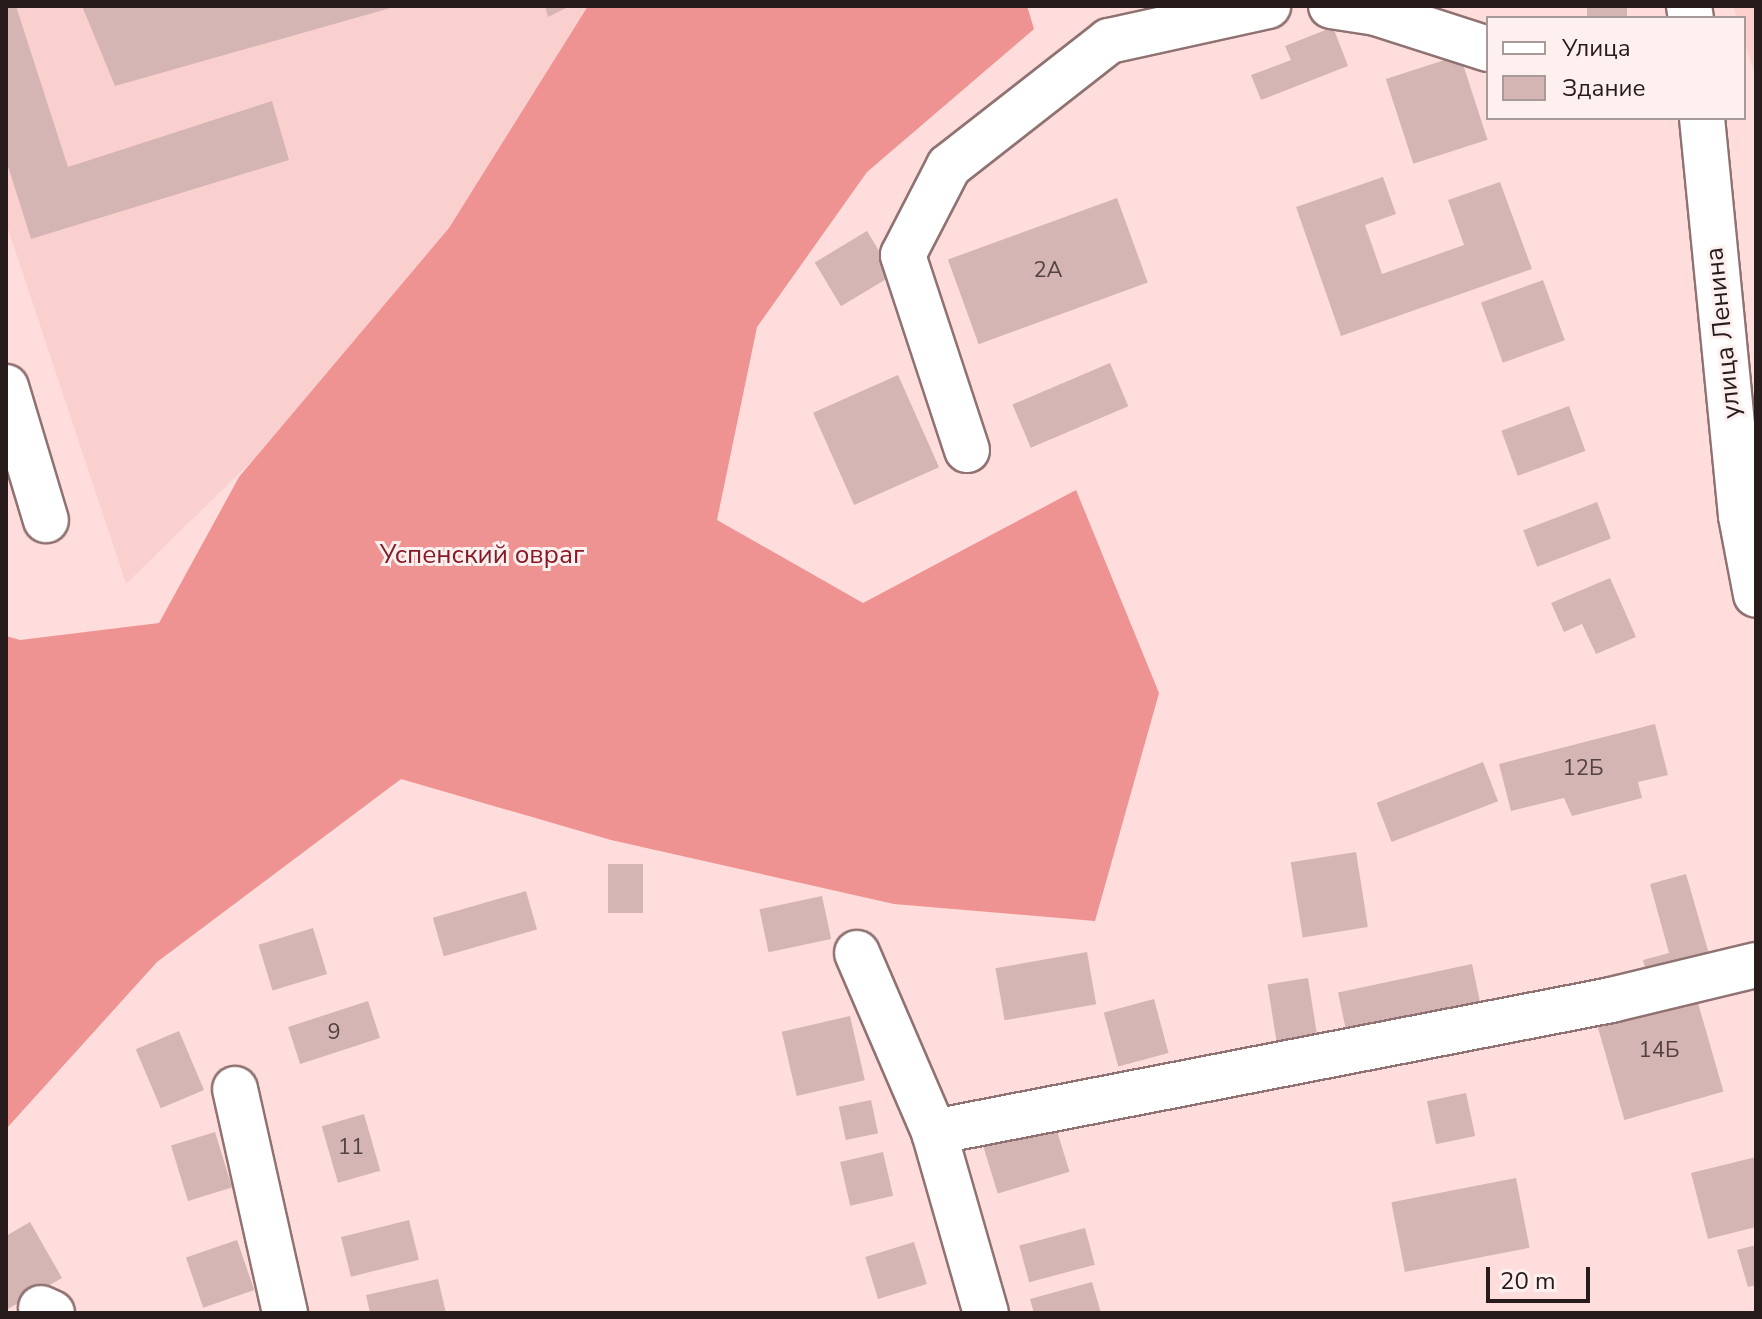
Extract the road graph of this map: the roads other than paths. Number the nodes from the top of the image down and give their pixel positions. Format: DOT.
graph roads {
  1 [pos="1268,6"];
  2 [pos="1331,6"];
  3 [pos="1486,48"];
  4 [pos="1702,120"];
  5 [pos="6,387"];
  6 [pos="967,450"];
  7 [pos="46,520"];
  8 [pos="1751,551"];
  9 [pos="1756,595"];
  10 [pos="857,953"];
  11 [pos="1756,965"];
  12 [pos="235,1089"];
  13 [pos="934,1132"];
  14 [pos="285,1313"];
  15 [pos="986,1313"];
  1 -- 6 [label="street"];
  2 -- 3 [label="street"];
  4 -- 8 [label="street, улица Ленина"];
  5 -- 7 [label="street"];
  8 -- 9 [label="street, улица Ленина"];
  10 -- 13 [label="street"];
  11 -- 13 [label="street"];
  12 -- 14 [label="street"];
  13 -- 15 [label="street"];
}
